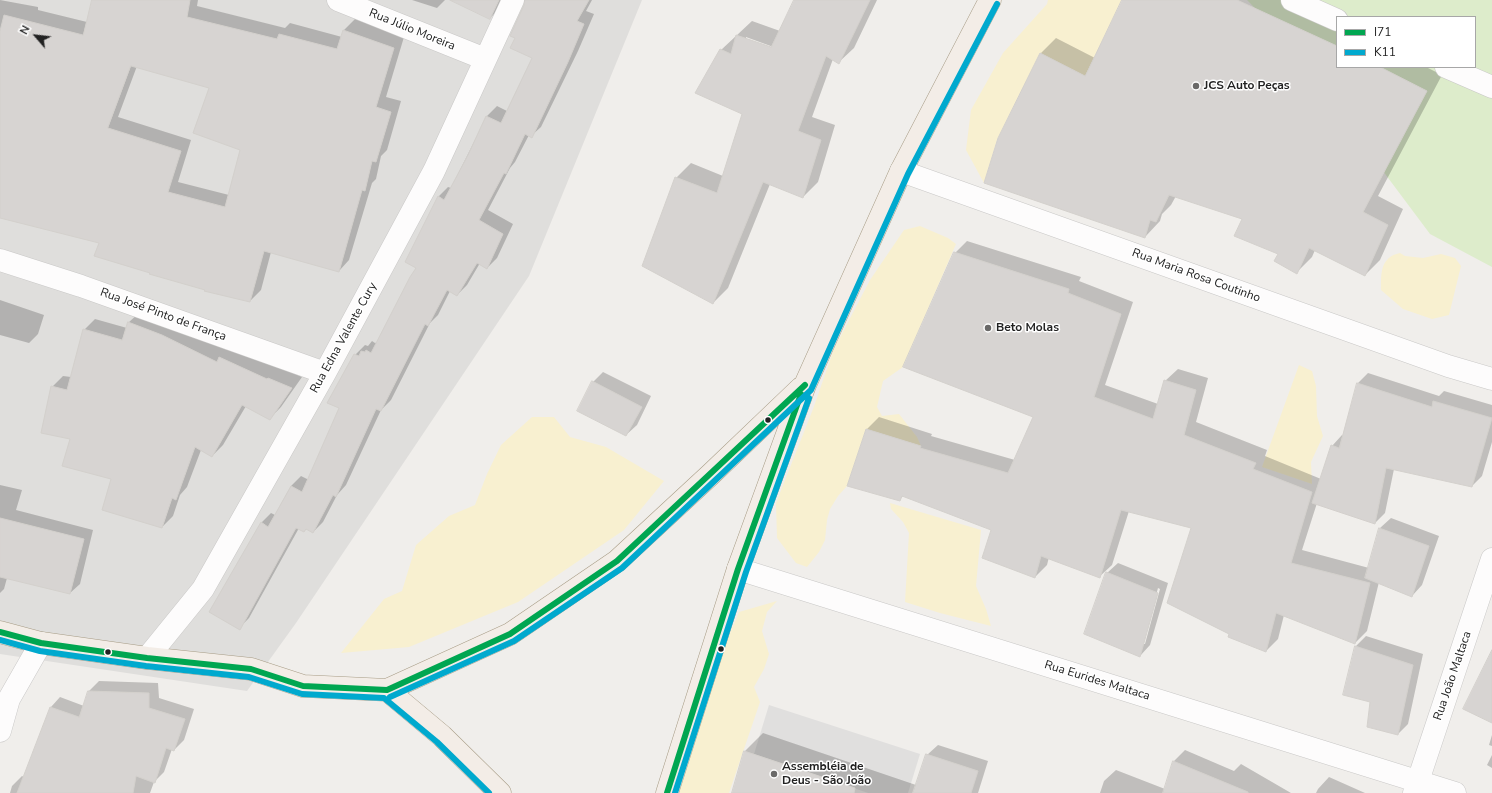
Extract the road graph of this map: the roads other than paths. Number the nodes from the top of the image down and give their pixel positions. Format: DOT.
graph roads {
  1 [pos="338,0"];
  2 [pos="512,0"];
  3 [pos="990,0"];
  4 [pos="1292,0"];
  5 [pos="1336,20"];
  6 [pos="485,59"];
  7 [pos="1448,68"];
  8 [pos="1492,87"];
  9 [pos="901,171"];
  10 [pos="0,260"];
  11 [pos="325,373"];
  12 [pos="1492,379"];
  13 [pos="804,385"];
  14 [pos="1492,559"];
  15 [pos="738,569"];
  16 [pos="0,632"];
  17 [pos="41,642"];
  18 [pos="147,658"];
  19 [pos="387,690"];
  20 [pos="0,731"];
  21 [pos="1415,787"];
  22 [pos="500,793"];
  23 [pos="667,793"];
  24 [pos="1455,793"];
  1 -- 6 [label="street, Rua Júlio Moreira"];
  2 -- 6 [label="street, Rua Edna Valente Cury"];
  3 -- 9 [label="main road"];
  4 -- 5 [label="street"];
  6 -- 11 [label="street, Rua Edna Valente Cury"];
  7 -- 8 [label="street"];
  9 -- 12 [label="street, Rua Maria Rosa Coutinho"];
  9 -- 13 [label="main road"];
  10 -- 11 [label="street, Rua José Pinto de França"];
  11 -- 18 [label="street, Rua Edna Valente Cury"];
  13 -- 15 [label="main road"];
  13 -- 19 [label="main road"];
  14 -- 21 [label="street, Rua João Maltaca"];
  15 -- 21 [label="street, Rua Eurides Maltaca"];
  15 -- 23 [label="main road"];
  16 -- 17 [label="main road"];
  17 -- 18 [label="main road"];
  17 -- 20 [label="street"];
  18 -- 19 [label="main road"];
  19 -- 22 [label="main road"];
  21 -- 24 [label="street, Rua Eurides Maltaca"];
}
